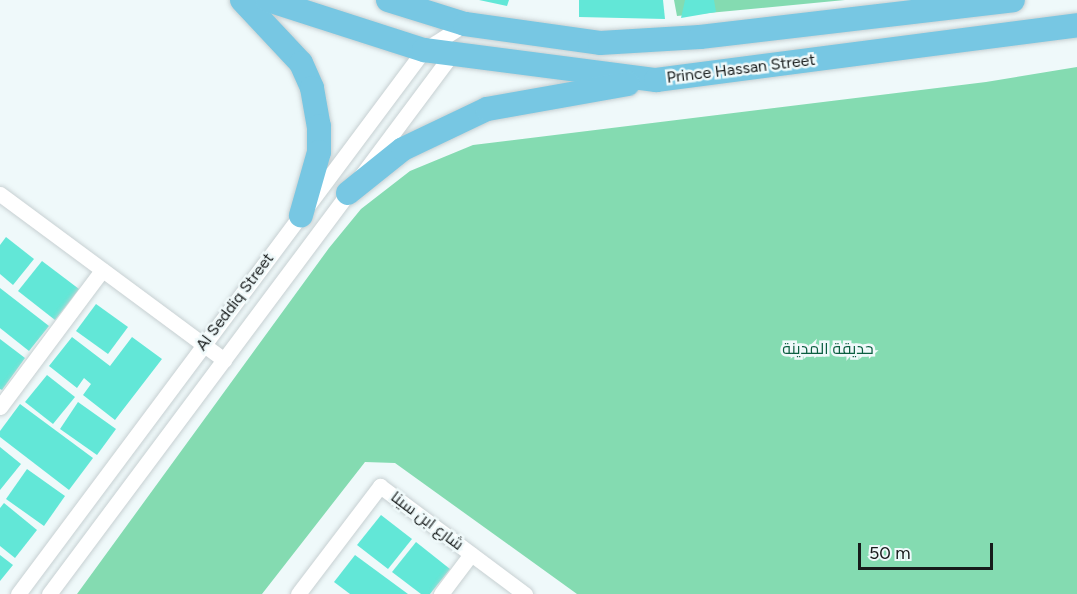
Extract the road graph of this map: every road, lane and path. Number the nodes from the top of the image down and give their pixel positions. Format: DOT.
graph roads {
  1 [pos="242,0"];
  2 [pos="268,0"];
  3 [pos="388,0"];
  4 [pos="1013,0"];
  5 [pos="430,14"];
  6 [pos="465,24"];
  7 [pos="1077,25"];
  8 [pos="440,47"];
  9 [pos="656,80"];
  10 [pos="348,193"];
  11 [pos="0,194"];
  12 [pos="301,215"];
  13 [pos="102,270"];
  14 [pos="203,345"];
  15 [pos="224,360"];
  16 [pos="0,407"];
  17 [pos="471,554"];
  18 [pos="18,594"];
  19 [pos="49,594"];
  20 [pos="298,594"];
  21 [pos="441,594"];
  22 [pos="525,594"];
  1 -- 12 [label="main road"];
  2 -- 8 [label="main road, Prince Hassan Street"];
  3 -- 5 [label="main road"];
  4 -- 6 [label="main road"];
  5 -- 6 [label="main road"];
  5 -- 8 [label="street"];
  6 -- 8 [label="street, Al Seddiq Street"];
  7 -- 9 [label="main road, Prince Hassan Street"];
  8 -- 9 [label="main road, Prince Hassan Street"];
  8 -- 10 [label="street, Al Seddiq Street"];
  8 -- 12 [label="street, Al Seddiq Street"];
  9 -- 10 [label="main road"];
  10 -- 15 [label="street, Al Seddiq Street"];
  11 -- 13 [label="street"];
  12 -- 14 [label="street, Al Seddiq Street"];
  13 -- 14 [label="street"];
  13 -- 16 [label="street"];
  14 -- 15 [label="street"];
  14 -- 18 [label="street, Al Seddiq Street"];
  15 -- 19 [label="street, Al Seddiq Street"];
  17 -- 20 [label="street, شارع ابن سينا"];
  17 -- 21 [label="street"];
  17 -- 22 [label="street, شارع ابن سينا"];
}
